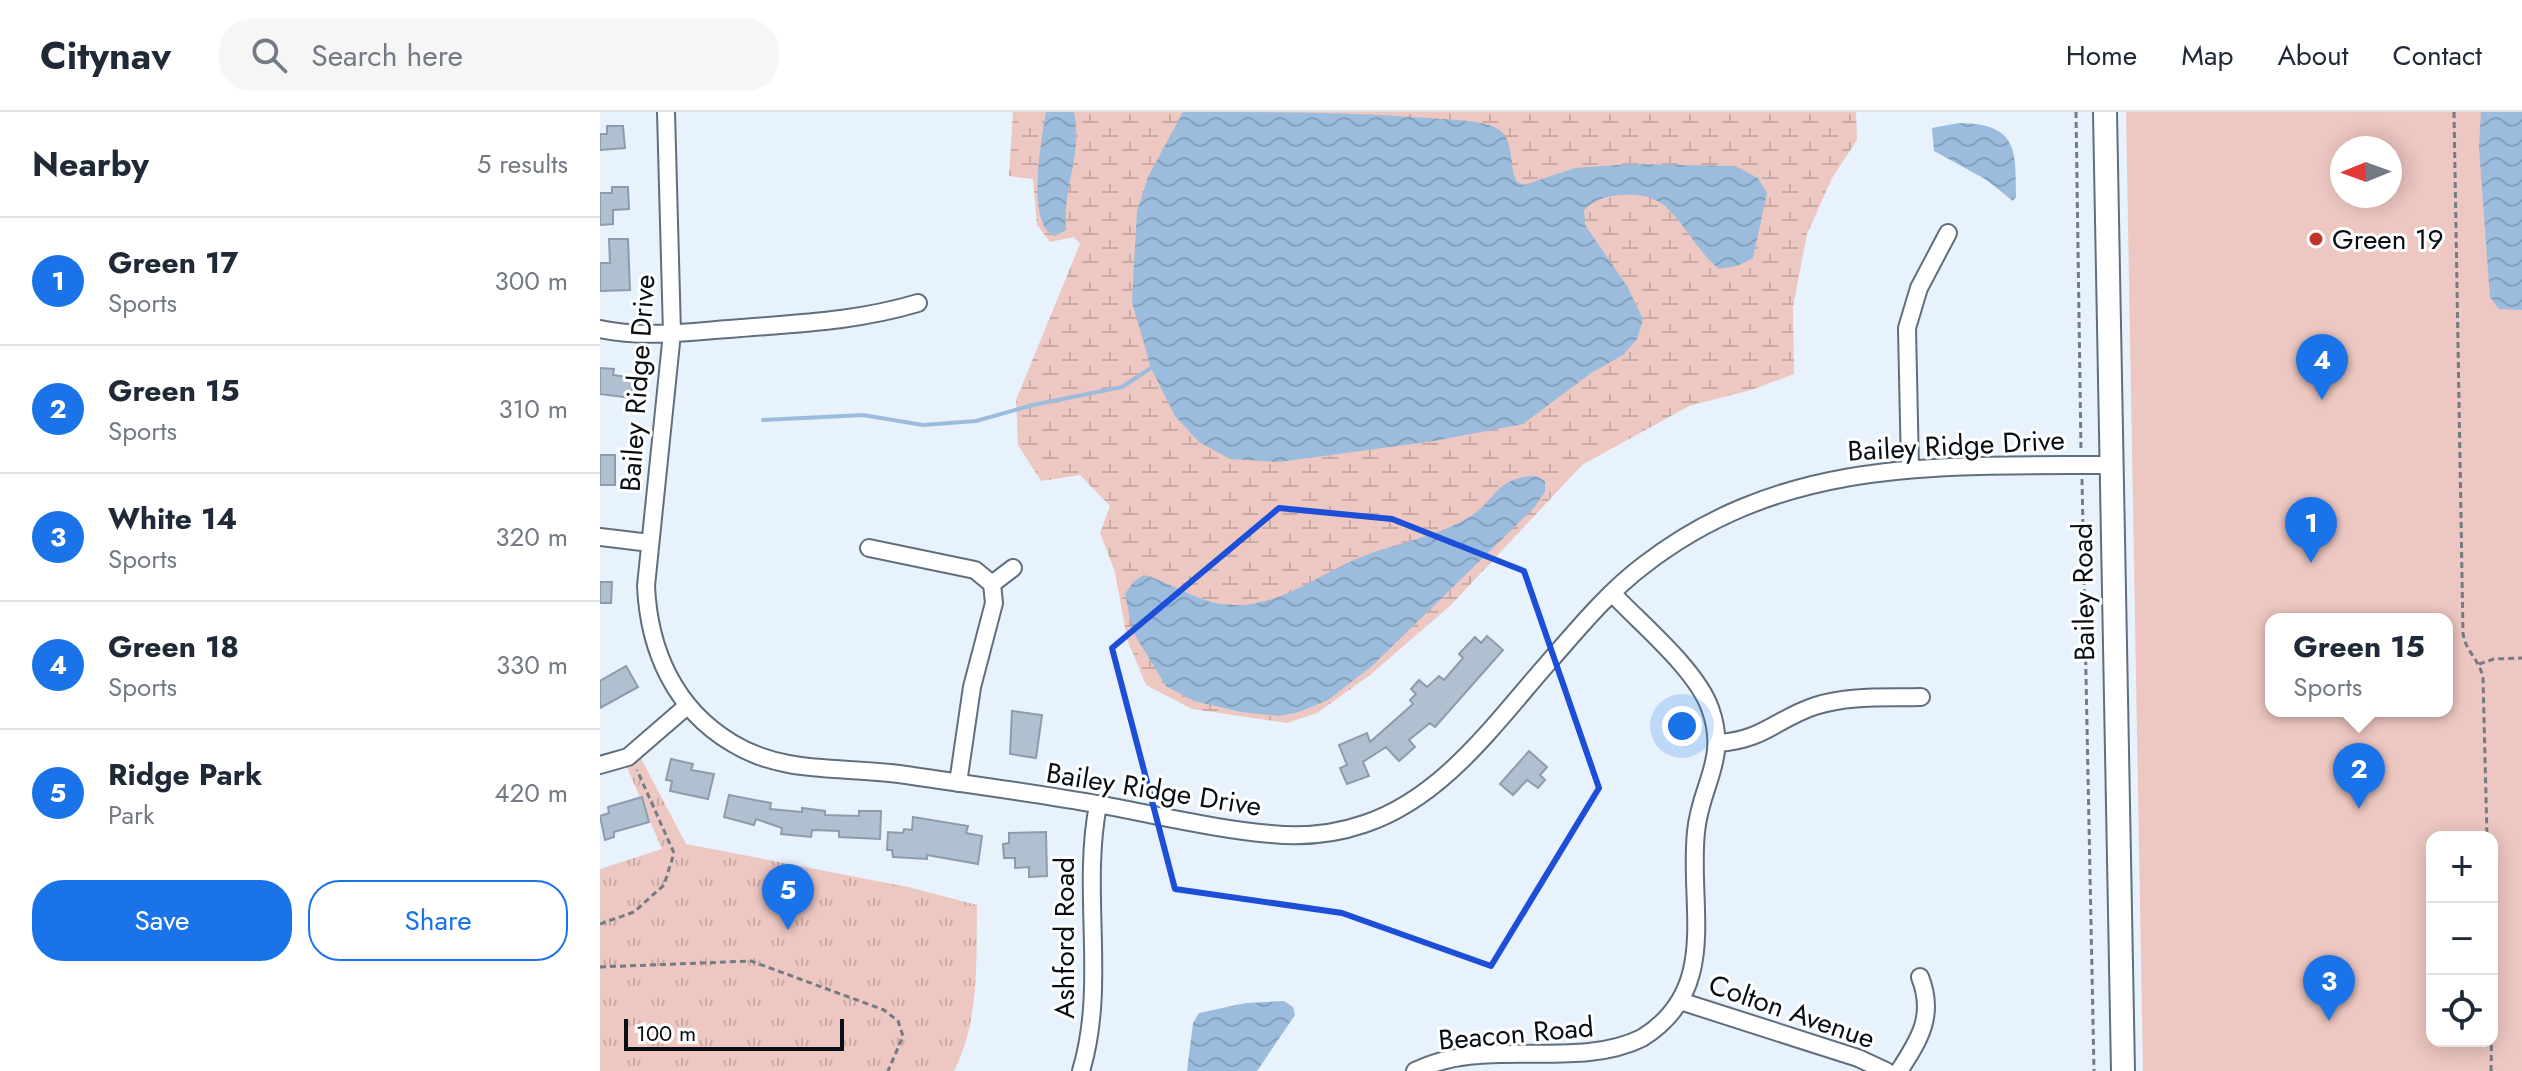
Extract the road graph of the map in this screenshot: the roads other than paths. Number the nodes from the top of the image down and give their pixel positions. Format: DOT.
graph roads {
  1 [pos="666,112"];
  2 [pos="2105,112"];
  3 [pos="1948,233"];
  4 [pos="918,303"];
  5 [pos="600,329"];
  6 [pos="672,333"];
  7 [pos="2110,465"];
  8 [pos="1910,469"];
  9 [pos="600,537"];
  10 [pos="650,543"];
  11 [pos="869,548"];
  12 [pos="1013,568"];
  13 [pos="992,584"];
  14 [pos="1612,593"];
  15 [pos="1921,697"];
  16 [pos="687,706"];
  17 [pos="1718,743"];
  18 [pos="600,765"];
  19 [pos="958,783"];
  20 [pos="1098,805"];
  21 [pos="1920,977"];
  22 [pos="1680,1001"];
  23 [pos="1600,1063"];
  24 [pos="1081,1071"];
  25 [pos="1415,1071"];
  26 [pos="1886,1071"];
  27 [pos="1899,1071"];
  28 [pos="2123,1071"];
  1 -- 6 [label="street, Bailey Ridge Drive"];
  2 -- 7 [label="main road, Bailey Road"];
  3 -- 8 [label="street"];
  4 -- 6 [label="street"];
  5 -- 6 [label="street"];
  6 -- 10 [label="street, Bailey Ridge Drive"];
  7 -- 8 [label="street, Bailey Ridge Drive"];
  7 -- 28 [label="main road, Bailey Road"];
  8 -- 14 [label="street, Bailey Ridge Drive"];
  9 -- 10 [label="street"];
  10 -- 16 [label="street, Bailey Ridge Drive"];
  11 -- 13 [label="street"];
  12 -- 13 [label="street"];
  13 -- 19 [label="street"];
  14 -- 17 [label="street, Beacon Road"];
  14 -- 20 [label="street, Bailey Ridge Drive"];
  15 -- 17 [label="street"];
  16 -- 18 [label="street"];
  16 -- 19 [label="street, Bailey Ridge Drive"];
  17 -- 22 [label="street, Beacon Road"];
  19 -- 20 [label="street, Bailey Ridge Drive"];
  20 -- 24 [label="street, Ashford Road"];
  21 -- 27 [label="street"];
  22 -- 23 [label="street, Beacon Road"];
  22 -- 26 [label="street, Colton Avenue"];
  23 -- 25 [label="street, Beacon Road"];
}
